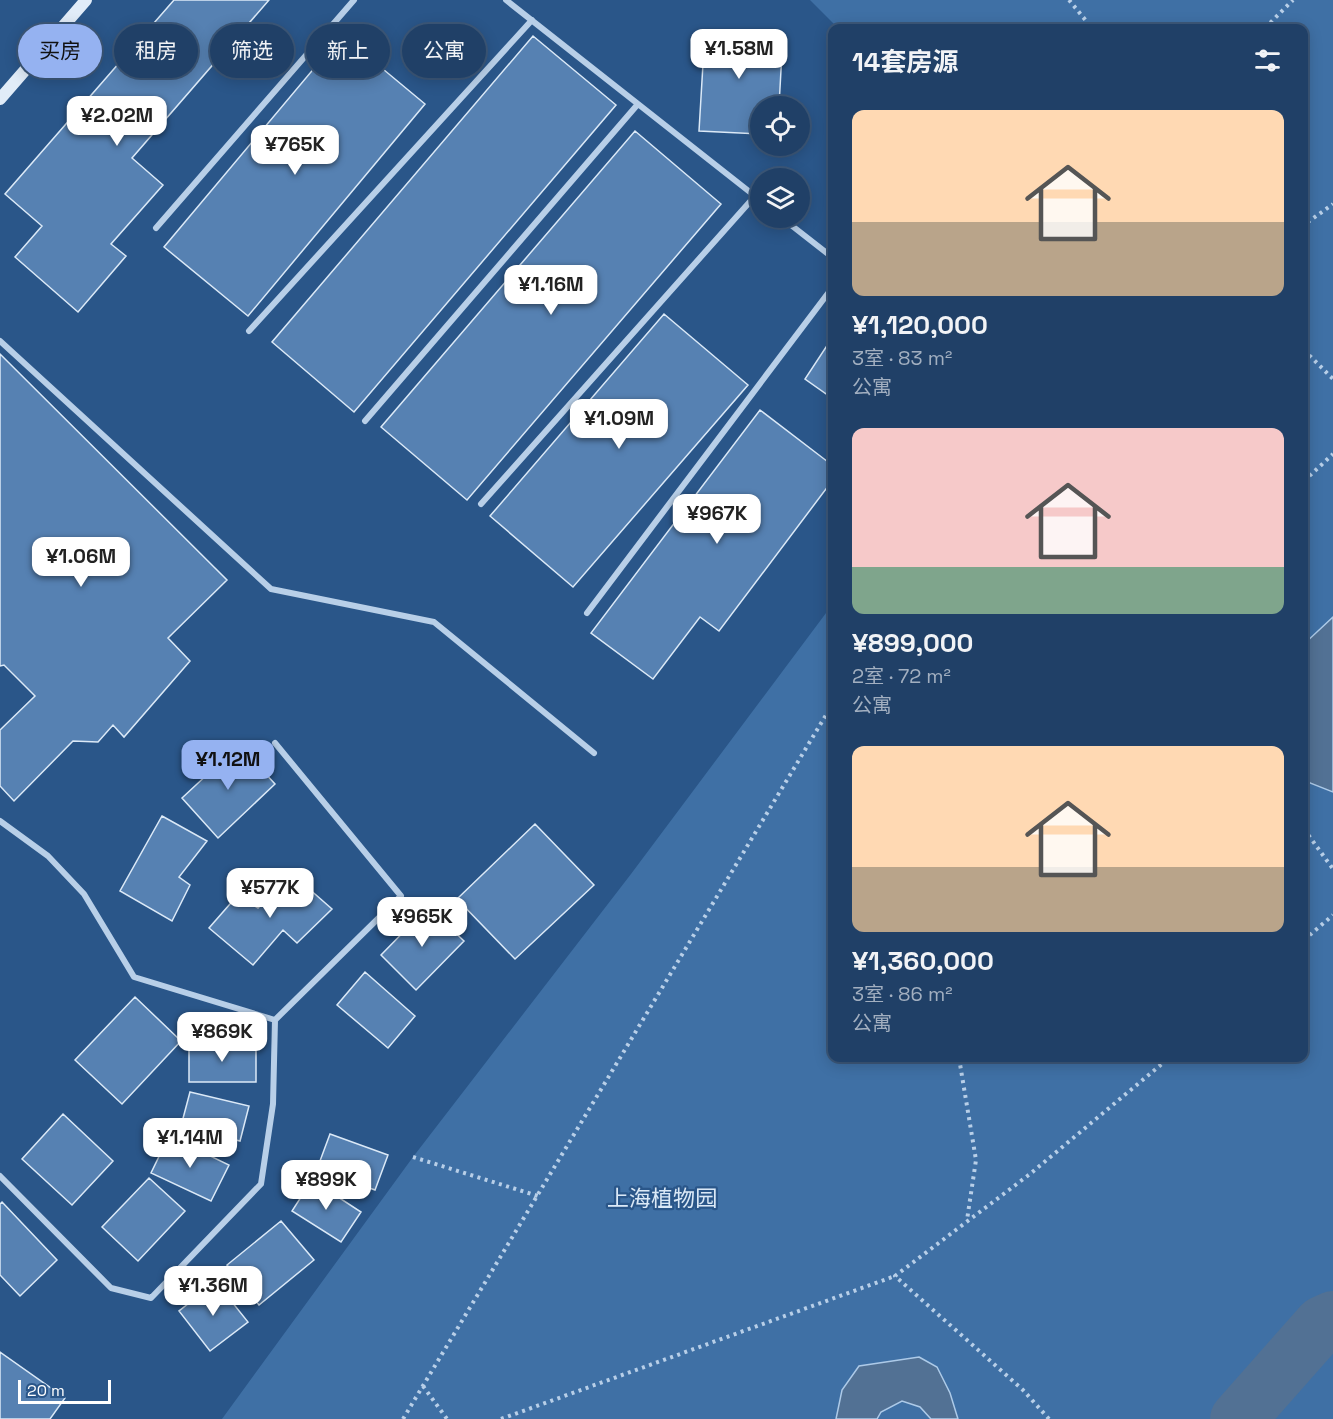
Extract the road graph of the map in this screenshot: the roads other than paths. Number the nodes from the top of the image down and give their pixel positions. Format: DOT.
graph roads {
  1 [pos="86,0"];
  2 [pos="354,0"];
  3 [pos="506,0"];
  4 [pos="532,20"];
  5 [pos="0,99"];
  6 [pos="638,104"];
  7 [pos="750,192"];
  8 [pos="750,207"];
  9 [pos="156,228"];
  10 [pos="795,228"];
  11 [pos="828,254"];
  12 [pos="828,293"];
  13 [pos="249,332"];
  14 [pos="0,341"];
  15 [pos="365,421"];
  16 [pos="481,504"];
  17 [pos="587,614"];
  18 [pos="275,743"];
  19 [pos="594,753"];
  20 [pos="0,821"];
  21 [pos="275,1020"];
  22 [pos="0,1176"];
  1 -- 5 [label="street"];
  2 -- 9 [label="street"];
  3 -- 4 [label="street"];
  4 -- 6 [label="street"];
  4 -- 13 [label="street"];
  6 -- 7 [label="street"];
  6 -- 15 [label="street"];
  8 -- 16 [label="street"];
  10 -- 11 [label="street"];
  12 -- 17 [label="street"];
  14 -- 19 [label="street"];
  18 -- 21 [label="street"];
  20 -- 21 [label="street"];
  21 -- 22 [label="street"];
}
